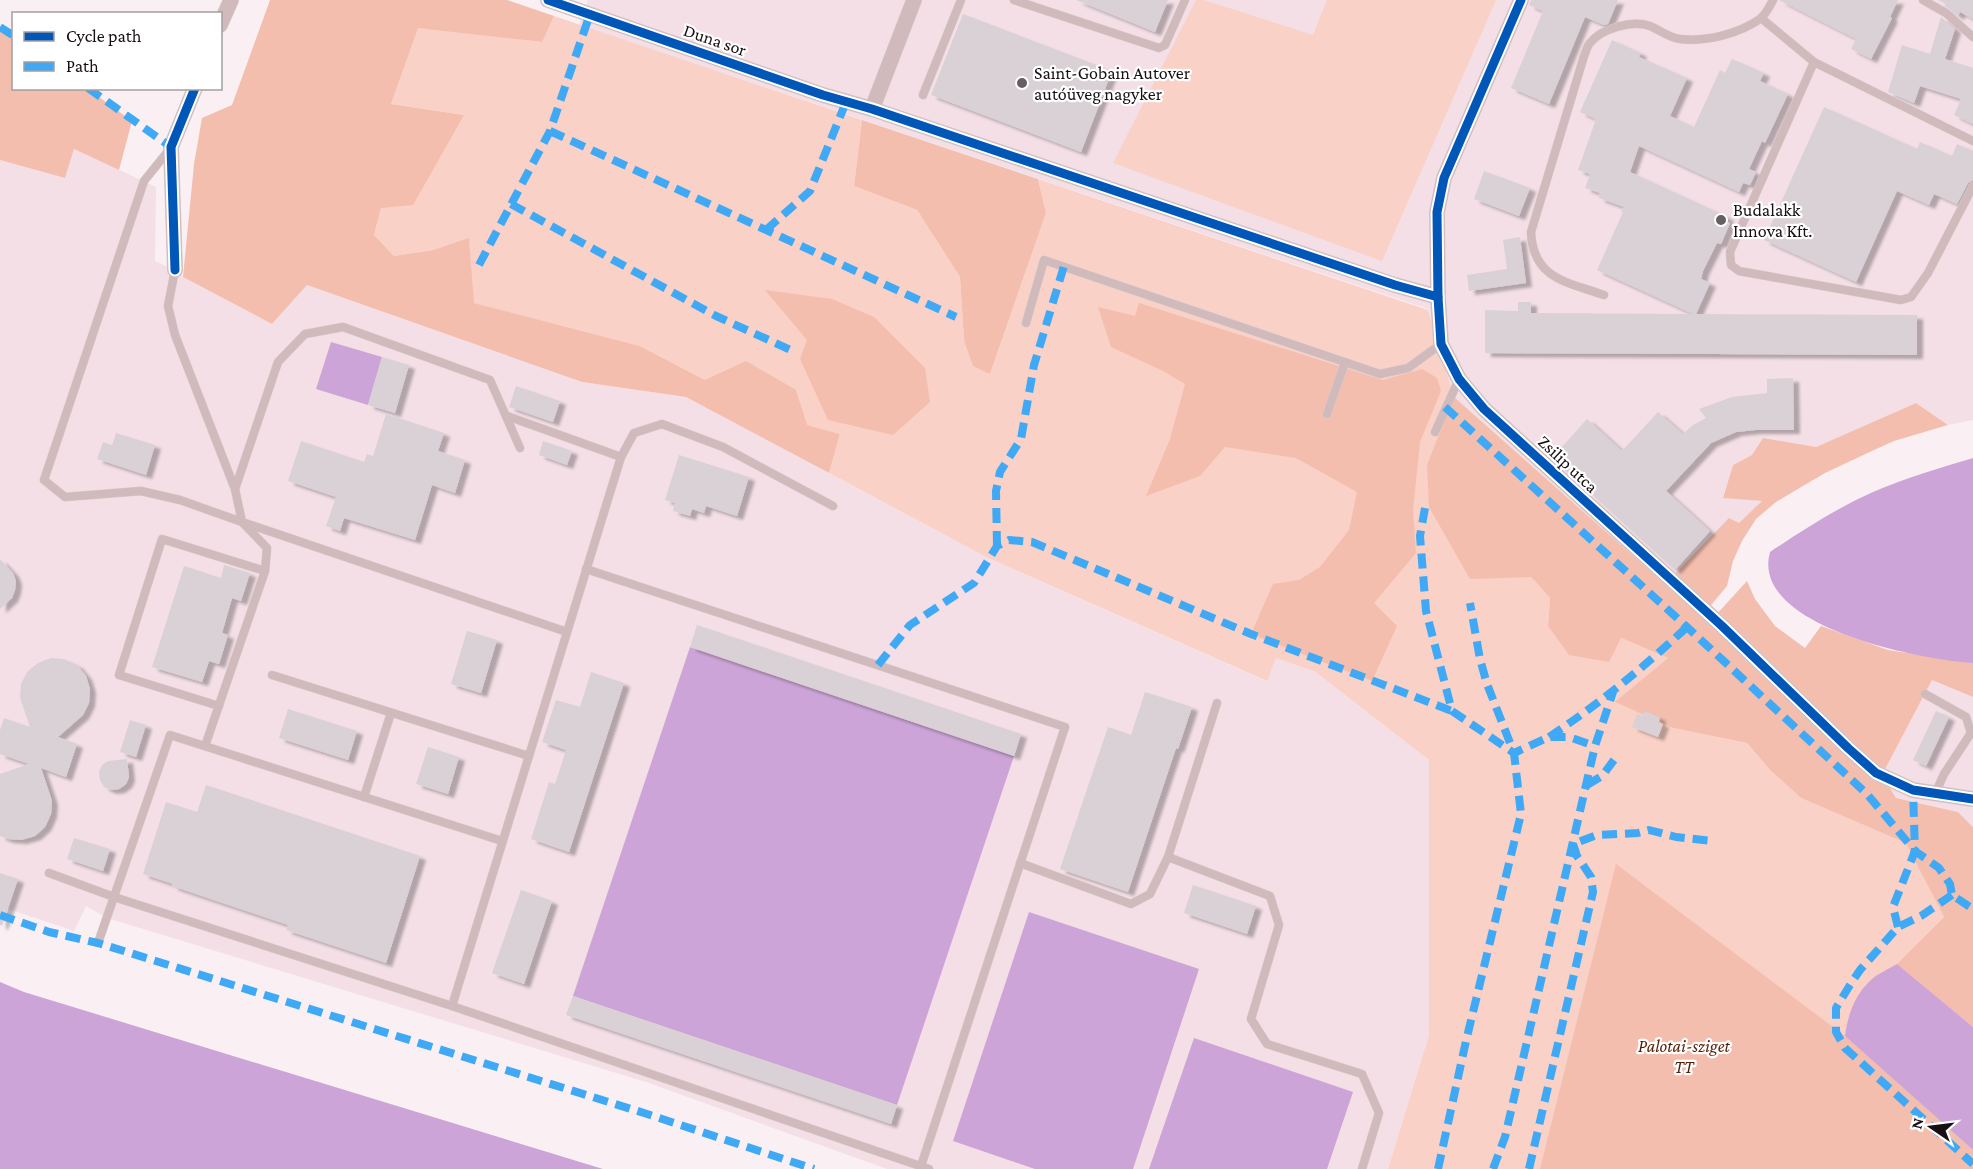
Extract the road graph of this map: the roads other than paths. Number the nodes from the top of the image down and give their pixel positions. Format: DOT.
graph roads {
  1 [pos="231,0"];
  2 [pos="548,0"];
  3 [pos="914,0"];
  4 [pos="961,0"];
  5 [pos="1014,0"];
  6 [pos="1185,0"];
  7 [pos="1521,0"];
  8 [pos="1773,0"];
  9 [pos="1923,0"];
  10 [pos="593,7"];
  11 [pos="1761,18"];
  12 [pos="222,20"];
  13 [pos="1973,37"];
  14 [pos="1814,62"];
  15 [pos="194,90"];
  16 [pos="922,95"];
  17 [pos="872,109"];
  18 [pos="1973,141"];
  19 [pos="171,147"];
  20 [pos="1973,186"];
  21 [pos="175,270"];
  22 [pos="1604,295"];
  23 [pos="1438,297"];
  24 [pos="1026,323"];
  25 [pos="1442,344"];
  26 [pos="1345,362"];
  27 [pos="1459,379"];
  28 [pos="1327,414"];
  29 [pos="507,416"];
  30 [pos="1435,432"];
  31 [pos="520,448"];
  32 [pos="621,457"];
  33 [pos="235,489"];
  34 [pos="834,506"];
  35 [pos="242,522"];
  36 [pos="586,569"];
  37 [pos="264,571"];
  38 [pos="567,633"];
  39 [pos="272,675"];
  40 [pos="1925,694"];
  41 [pos="1217,703"];
  42 [pos="219,706"];
  43 [pos="391,713"];
  44 [pos="1972,733"];
  45 [pos="206,746"];
  46 [pos="529,756"];
  47 [pos="1935,794"];
  48 [pos="364,797"];
  49 [pos="1972,800"];
  50 [pos="502,841"];
  51 [pos="1168,857"];
  52 [pos="1020,863"];
  53 [pos="49,873"];
  54 [pos="114,897"];
  55 [pos="98,943"];
  56 [pos="452,1006"];
  57 [pos="925,1168"];
  58 [pos="1362,1169"];
  1 -- 12 [label="street"];
  2 -- 10 [label="street, Duna sor"];
  3 -- 17 [label="street"];
  4 -- 16 [label="lane"];
  5 -- 6 [label="lane"];
  7 -- 23 [label="street, Zsilip utca"];
  8 -- 11 [label="lane"];
  9 -- 13 [label="lane"];
  10 -- 17 [label="street, Duna sor"];
  11 -- 14 [label="lane"];
  11 -- 22 [label="lane"];
  14 -- 18 [label="lane"];
  14 -- 20 [label="lane"];
  15 -- 19 [label="street"];
  17 -- 23 [label="street, Duna sor"];
  19 -- 21 [label="street"];
  19 -- 35 [label="lane"];
  21 -- 33 [label="lane"];
  23 -- 25 [label="street, Zsilip utca"];
  24 -- 26 [label="lane"];
  25 -- 26 [label="lane"];
  25 -- 27 [label="street, Zsilip utca"];
  26 -- 28 [label="lane"];
  27 -- 30 [label="lane"];
  27 -- 47 [label="street, Zsilip utca"];
  29 -- 31 [label="lane"];
  29 -- 32 [label="lane"];
  29 -- 33 [label="lane"];
  32 -- 34 [label="lane"];
  32 -- 36 [label="lane"];
  33 -- 35 [label="lane"];
  35 -- 37 [label="lane"];
  35 -- 38 [label="lane"];
  36 -- 38 [label="lane"];
  36 -- 52 [label="lane"];
  37 -- 42 [label="lane"];
  37 -- 42 [label="lane"];
  38 -- 46 [label="lane"];
  39 -- 43 [label="lane"];
  40 -- 44 [label="lane"];
  41 -- 51 [label="lane"];
  42 -- 45 [label="lane"];
  43 -- 46 [label="lane"];
  43 -- 48 [label="lane"];
  44 -- 47 [label="lane"];
  45 -- 48 [label="lane"];
  45 -- 54 [label="lane"];
  46 -- 50 [label="lane"];
  47 -- 49 [label="street, Zsilip utca"];
  48 -- 50 [label="lane"];
  50 -- 56 [label="lane"];
  51 -- 52 [label="lane"];
  51 -- 58 [label="lane"];
  52 -- 57 [label="lane"];
  53 -- 54 [label="lane"];
  54 -- 55 [label="lane"];
  54 -- 56 [label="lane"];
  56 -- 57 [label="lane"];
}
